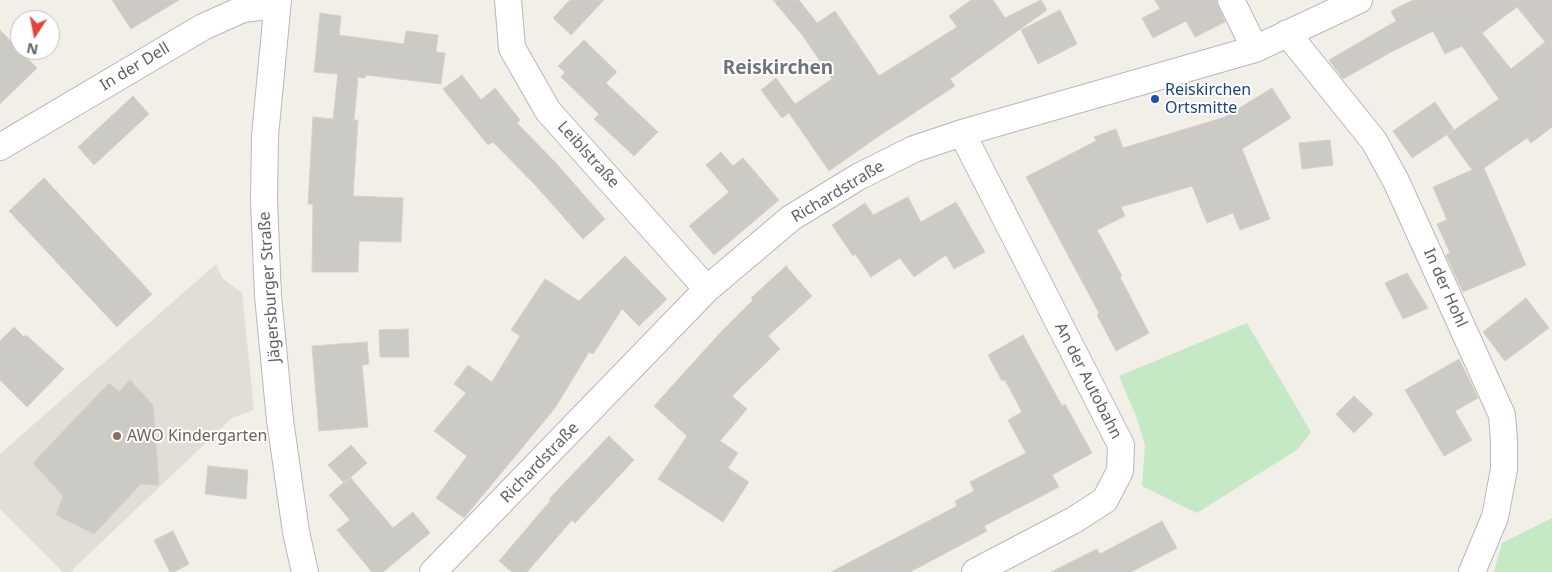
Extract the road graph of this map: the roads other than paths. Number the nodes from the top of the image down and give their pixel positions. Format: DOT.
graph roads {
  1 [pos="506,0"];
  2 [pos="1230,0"];
  3 [pos="1359,0"];
  4 [pos="278,2"];
  5 [pos="1287,33"];
  6 [pos="1255,49"];
  7 [pos="962,133"];
  8 [pos="0,147"];
  9 [pos="707,290"];
  10 [pos="305,572"];
  11 [pos="433,572"];
  12 [pos="975,572"];
  13 [pos="1472,572"];
  1 -- 9 [label="street, Leiblstraße"];
  2 -- 6 [label="street"];
  3 -- 5 [label="street, Richardstraße"];
  4 -- 8 [label="street, In der Dell"];
  4 -- 10 [label="street, Jägersburger Straße"];
  5 -- 6 [label="street, Richardstraße"];
  5 -- 13 [label="street, In der Hohl"];
  6 -- 7 [label="street, Richardstraße"];
  7 -- 9 [label="street, Richardstraße"];
  7 -- 12 [label="street, An der Autobahn"];
  9 -- 11 [label="street, Richardstraße"];
}
